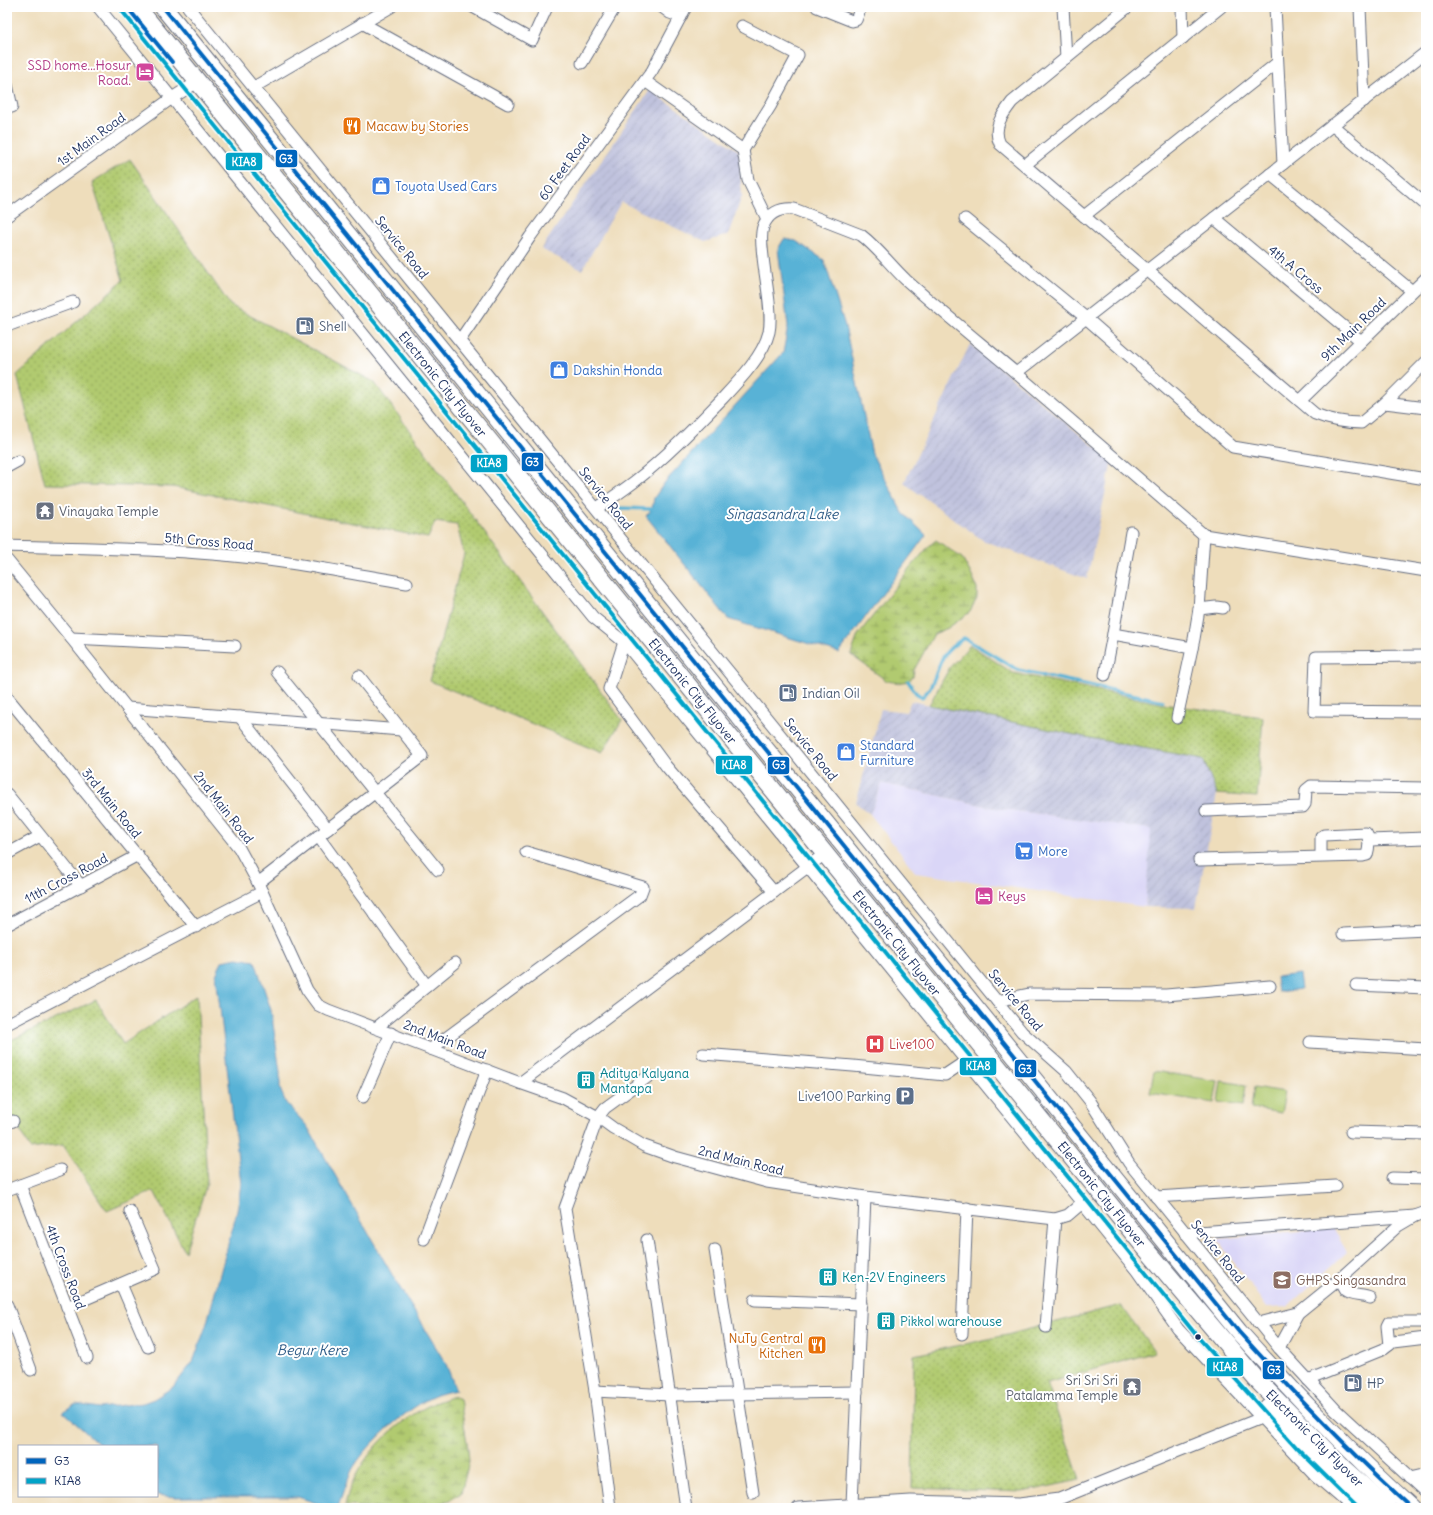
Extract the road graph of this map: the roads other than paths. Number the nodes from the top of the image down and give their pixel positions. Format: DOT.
graph roads {
  1 [pos="98,7"];
  2 [pos="127,7"];
  3 [pos="137,7"];
  4 [pos="157,7"];
  5 [pos="163,7"];
  6 [pos="188,7"];
  7 [pos="391,7"];
  8 [pos="473,7"];
  9 [pos="547,7"];
  10 [pos="615,7"];
  11 [pos="662,7"];
  12 [pos="686,7"];
  13 [pos="817,7"];
  14 [pos="861,7"];
  15 [pos="1063,7"];
  16 [pos="1182,7"];
  17 [pos="1221,7"];
  18 [pos="1275,7"];
  19 [pos="1360,7"];
  20 [pos="1123,9"];
  21 [pos="487,11"];
  22 [pos="681,17"];
  23 [pos="362,23"];
  24 [pos="742,26"];
  25 [pos="1183,38"];
  26 [pos="1426,52"];
  27 [pos="1066,58"];
  28 [pos="582,63"];
  29 [pos="1277,63"];
  30 [pos="645,81"];
  31 [pos="7,85"];
  32 [pos="191,86"];
  33 [pos="254,87"];
  34 [pos="172,98"];
  35 [pos="1364,100"];
  36 [pos="508,104"];
  37 [pos="12,107"];
  38 [pos="1332,125"];
  39 [pos="743,150"];
  40 [pos="1283,164"];
  41 [pos="1025,166"];
  42 [pos="1270,174"];
  43 [pos="1426,205"];
  44 [pos="7,216"];
  45 [pos="1084,216"];
  46 [pos="767,218"];
  47 [pos="1214,218"];
  48 [pos="965,219"];
  49 [pos="1147,270"];
  50 [pos="1426,278"];
  51 [pos="1412,292"];
  52 [pos="73,302"];
  53 [pos="1086,318"];
  54 [pos="7,326"];
  55 [pos="460,340"];
  56 [pos="1361,341"];
  57 [pos="1426,362"];
  58 [pos="1016,373"];
  59 [pos="1300,401"];
  60 [pos="1385,402"];
  61 [pos="1426,408"];
  62 [pos="18,461"];
  63 [pos="7,467"];
  64 [pos="1426,479"];
  65 [pos="597,508"];
  66 [pos="1131,532"];
  67 [pos="1204,535"];
  68 [pos="7,546"];
  69 [pos="7,560"];
  70 [pos="1426,571"];
  71 [pos="407,583"];
  72 [pos="1223,608"];
  73 [pos="1199,609"];
  74 [pos="1113,634"];
  75 [pos="72,638"];
  76 [pos="624,642"];
  77 [pos="235,646"];
  78 [pos="1192,648"];
  79 [pos="1426,656"];
  80 [pos="277,672"];
  81 [pos="1105,675"];
  82 [pos="359,676"];
  83 [pos="7,697"];
  84 [pos="127,708"];
  85 [pos="1426,712"];
  86 [pos="240,717"];
  87 [pos="1177,718"];
  88 [pos="319,723"];
  89 [pos="401,730"];
  90 [pos="1426,788"];
  91 [pos="375,792"];
  92 [pos="7,794"];
  93 [pos="1206,811"];
  94 [pos="328,829"];
  95 [pos="40,836"];
  96 [pos="318,836"];
  97 [pos="1426,838"];
  98 [pos="1368,840"];
  99 [pos="526,852"];
  100 [pos="7,854"];
  101 [pos="138,856"];
  102 [pos="1321,857"];
  103 [pos="1199,860"];
  104 [pos="813,863"];
  105 [pos="438,870"];
  106 [pos="81,886"];
  107 [pos="260,888"];
  108 [pos="774,892"];
  109 [pos="7,925"];
  110 [pos="196,927"];
  111 [pos="1426,930"];
  112 [pos="1343,934"];
  113 [pos="455,963"];
  114 [pos="1356,985"];
  115 [pos="427,986"];
  116 [pos="1270,986"];
  117 [pos="1426,988"];
  118 [pos="997,1001"];
  119 [pos="7,1024"];
  120 [pos="376,1028"];
  121 [pos="391,1033"];
  122 [pos="1310,1042"];
  123 [pos="1426,1048"];
  124 [pos="431,1049"];
  125 [pos="703,1054"];
  126 [pos="966,1061"];
  127 [pos="487,1070"];
  128 [pos="649,1076"];
  129 [pos="520,1083"];
  130 [pos="363,1097"];
  131 [pos="598,1116"];
  132 [pos="1350,1132"];
  133 [pos="1426,1134"];
  134 [pos="60,1170"];
  135 [pos="1392,1178"];
  136 [pos="1426,1179"];
  137 [pos="20,1185"];
  138 [pos="1336,1186"];
  139 [pos="7,1190"];
  140 [pos="865,1197"];
  141 [pos="1156,1197"];
  142 [pos="1082,1203"];
  143 [pos="967,1208"];
  144 [pos="130,1211"];
  145 [pos="1421,1214"];
  146 [pos="1055,1219"];
  147 [pos="1185,1233"];
  148 [pos="424,1239"];
  149 [pos="647,1240"];
  150 [pos="715,1250"];
  151 [pos="1338,1280"];
  152 [pos="121,1284"];
  153 [pos="1370,1298"];
  154 [pos="755,1300"];
  155 [pos="860,1304"];
  156 [pos="7,1305"];
  157 [pos="67,1307"];
  158 [pos="1298,1313"];
  159 [pos="1426,1322"];
  160 [pos="1258,1323"];
  161 [pos="1046,1327"];
  162 [pos="962,1334"];
  163 [pos="1426,1338"];
  164 [pos="1388,1345"];
  165 [pos="148,1347"];
  166 [pos="1279,1348"];
  167 [pos="87,1358"];
  168 [pos="31,1370"];
  169 [pos="1308,1380"];
  170 [pos="595,1391"];
  171 [pos="857,1392"];
  172 [pos="737,1394"];
  173 [pos="670,1395"];
  174 [pos="1262,1418"];
  175 [pos="1426,1474"];
  176 [pos="1409,1478"];
  177 [pos="753,1493"];
  178 [pos="1426,1493"];
  179 [pos="852,1504"];
  180 [pos="610,1508"];
  181 [pos="686,1508"];
  182 [pos="798,1508"];
  183 [pos="1353,1508"];
  184 [pos="1367,1508"];
  185 [pos="1388,1508"];
  186 [pos="1402,1508"];
  187 [pos="1412,1508"];
  1 -- 34 [label="street"];
  2 -- 32 [label="highway"];
  3 -- 185 [label="highway, Electronic City Flyover"];
  4 -- 186 [label="highway, Electronic City Flyover"];
  5 -- 187 [label="highway"];
  6 -- 33 [label="street, Service Road"];
  7 -- 23 [label="street"];
  8 -- 21 [label="street"];
  9 -- 21 [label="street"];
  10 -- 28 [label="street"];
  11 -- 22 [label="street"];
  12 -- 22 [label="street, 60 Feet Road"];
  13 -- 14 [label="street"];
  15 -- 27 [label="street"];
  16 -- 25 [label="street"];
  17 -- 25 [label="street"];
  18 -- 29 [label="street"];
  19 -- 35 [label="street"];
  20 -- 27 [label="street"];
  22 -- 30 [label="street, 60 Feet Road"];
  23 -- 33 [label="street"];
  23 -- 36 [label="street"];
  24 -- 39 [label="street"];
  25 -- 41 [label="street"];
  26 -- 35 [label="street"];
  27 -- 41 [label="street"];
  29 -- 40 [label="street"];
  29 -- 45 [label="street"];
  30 -- 39 [label="street"];
  30 -- 55 [label="street, 60 Feet Road"];
  31 -- 37 [label="street"];
  32 -- 34 [label="street, 1st Main Road"];
  32 -- 104 [label="highway"];
  33 -- 55 [label="street, Service Road"];
  34 -- 44 [label="street, 1st Main Road"];
  34 -- 76 [label="street"];
  35 -- 38 [label="street"];
  38 -- 40 [label="street"];
  38 -- 43 [label="street"];
  39 -- 46 [label="street"];
  40 -- 42 [label="street"];
  41 -- 45 [label="street"];
  42 -- 47 [label="street"];
  42 -- 51 [label="street"];
  45 -- 49 [label="street"];
  46 -- 58 [label="street"];
  46 -- 65 [label="street"];
  47 -- 49 [label="street"];
  47 -- 56 [label="street, 4th A Cross"];
  48 -- 53 [label="street"];
  49 -- 53 [label="street"];
  49 -- 59 [label="street"];
  50 -- 51 [label="street, 9th Main Road"];
  51 -- 56 [label="street, 9th Main Road"];
  52 -- 54 [label="street"];
  53 -- 58 [label="street"];
  53 -- 64 [label="street"];
  55 -- 65 [label="street, Service Road"];
  56 -- 59 [label="street, 9th Main Road"];
  57 -- 60 [label="street"];
  58 -- 67 [label="street"];
  59 -- 60 [label="street"];
  60 -- 61 [label="street"];
  62 -- 63 [label="street"];
  65 -- 118 [label="street, Service Road"];
  66 -- 74 [label="street"];
  67 -- 70 [label="street"];
  67 -- 73 [label="street"];
  68 -- 71 [label="street, 5th Cross Road"];
  69 -- 75 [label="street, 2nd Main Road"];
  72 -- 73 [label="street"];
  73 -- 78 [label="street"];
  74 -- 78 [label="street"];
  74 -- 81 [label="street"];
  75 -- 77 [label="street"];
  75 -- 84 [label="street, 2nd Main Road"];
  76 -- 104 [label="street"];
  76 -- 108 [label="street"];
  78 -- 87 [label="street"];
  79 -- 85 [label="street"];
  80 -- 88 [label="street"];
  82 -- 89 [label="street"];
  83 -- 101 [label="street, 3rd Main Road"];
  84 -- 86 [label="street"];
  84 -- 107 [label="street, 2nd Main Road"];
  86 -- 88 [label="street"];
  86 -- 94 [label="street"];
  88 -- 89 [label="street"];
  88 -- 91 [label="street"];
  89 -- 91 [label="street"];
  90 -- 93 [label="street"];
  91 -- 94 [label="street"];
  91 -- 105 [label="street"];
  92 -- 95 [label="street"];
  94 -- 96 [label="street"];
  95 -- 100 [label="street"];
  95 -- 106 [label="street"];
  96 -- 107 [label="street"];
  96 -- 115 [label="street"];
  97 -- 98 [label="street"];
  98 -- 102 [label="street"];
  98 -- 102 [label="street"];
  99 -- 124 [label="street"];
  101 -- 106 [label="street, 11th Cross Road"];
  101 -- 110 [label="street, 3rd Main Road"];
  102 -- 103 [label="street"];
  104 -- 108 [label="street"];
  104 -- 126 [label="street"];
  104 -- 184 [label="highway"];
  106 -- 109 [label="street, 11th Cross Road"];
  107 -- 110 [label="street"];
  107 -- 120 [label="street, 2nd Main Road"];
  108 -- 129 [label="street"];
  110 -- 119 [label="street"];
  111 -- 112 [label="street"];
  113 -- 115 [label="street"];
  114 -- 117 [label="street"];
  115 -- 120 [label="street"];
  116 -- 118 [label="street"];
  118 -- 141 [label="street, Service Road"];
  120 -- 121 [label="street, 2nd Main Road"];
  121 -- 124 [label="street, 2nd Main Road"];
  121 -- 130 [label="street"];
  122 -- 123 [label="street"];
  124 -- 127 [label="street, 2nd Main Road"];
  125 -- 126 [label="street"];
  126 -- 142 [label="street"];
  127 -- 129 [label="street, 2nd Main Road"];
  127 -- 148 [label="street"];
  128 -- 131 [label="street"];
  129 -- 131 [label="street, 2nd Main Road"];
  131 -- 140 [label="street, 2nd Main Road"];
  131 -- 170 [label="street"];
  132 -- 133 [label="street"];
  134 -- 137 [label="street"];
  135 -- 136 [label="street"];
  137 -- 139 [label="street"];
  137 -- 157 [label="street, 4th Cross Road"];
  138 -- 141 [label="street"];
  140 -- 143 [label="street, 2nd Main Road"];
  140 -- 155 [label="street"];
  141 -- 147 [label="street, Service Road"];
  142 -- 146 [label="street"];
  142 -- 174 [label="street"];
  143 -- 146 [label="street, 2nd Main Road"];
  143 -- 162 [label="street"];
  144 -- 152 [label="street"];
  145 -- 147 [label="street"];
  145 -- 151 [label="street"];
  146 -- 161 [label="street"];
  147 -- 160 [label="street, Service Road"];
  149 -- 173 [label="street"];
  150 -- 172 [label="street"];
  151 -- 153 [label="street"];
  151 -- 158 [label="street"];
  152 -- 157 [label="street"];
  152 -- 165 [label="street"];
  154 -- 155 [label="street"];
  155 -- 171 [label="street"];
  156 -- 168 [label="street"];
  157 -- 167 [label="street, 4th Cross Road"];
  158 -- 160 [label="street"];
  158 -- 166 [label="street"];
  159 -- 164 [label="street"];
  160 -- 166 [label="street, Service Road"];
  163 -- 164 [label="street"];
  164 -- 169 [label="street"];
  166 -- 169 [label="street, Service Road"];
  169 -- 176 [label="street, Service Road"];
  170 -- 173 [label="street"];
  170 -- 180 [label="street"];
  171 -- 172 [label="street"];
  171 -- 179 [label="street"];
  172 -- 173 [label="street"];
  172 -- 177 [label="street"];
  173 -- 181 [label="street"];
  174 -- 179 [label="street"];
  174 -- 183 [label="street"];
  175 -- 176 [label="street"];
  176 -- 178 [label="street, Service Road"];
  179 -- 182 [label="street"];
}
